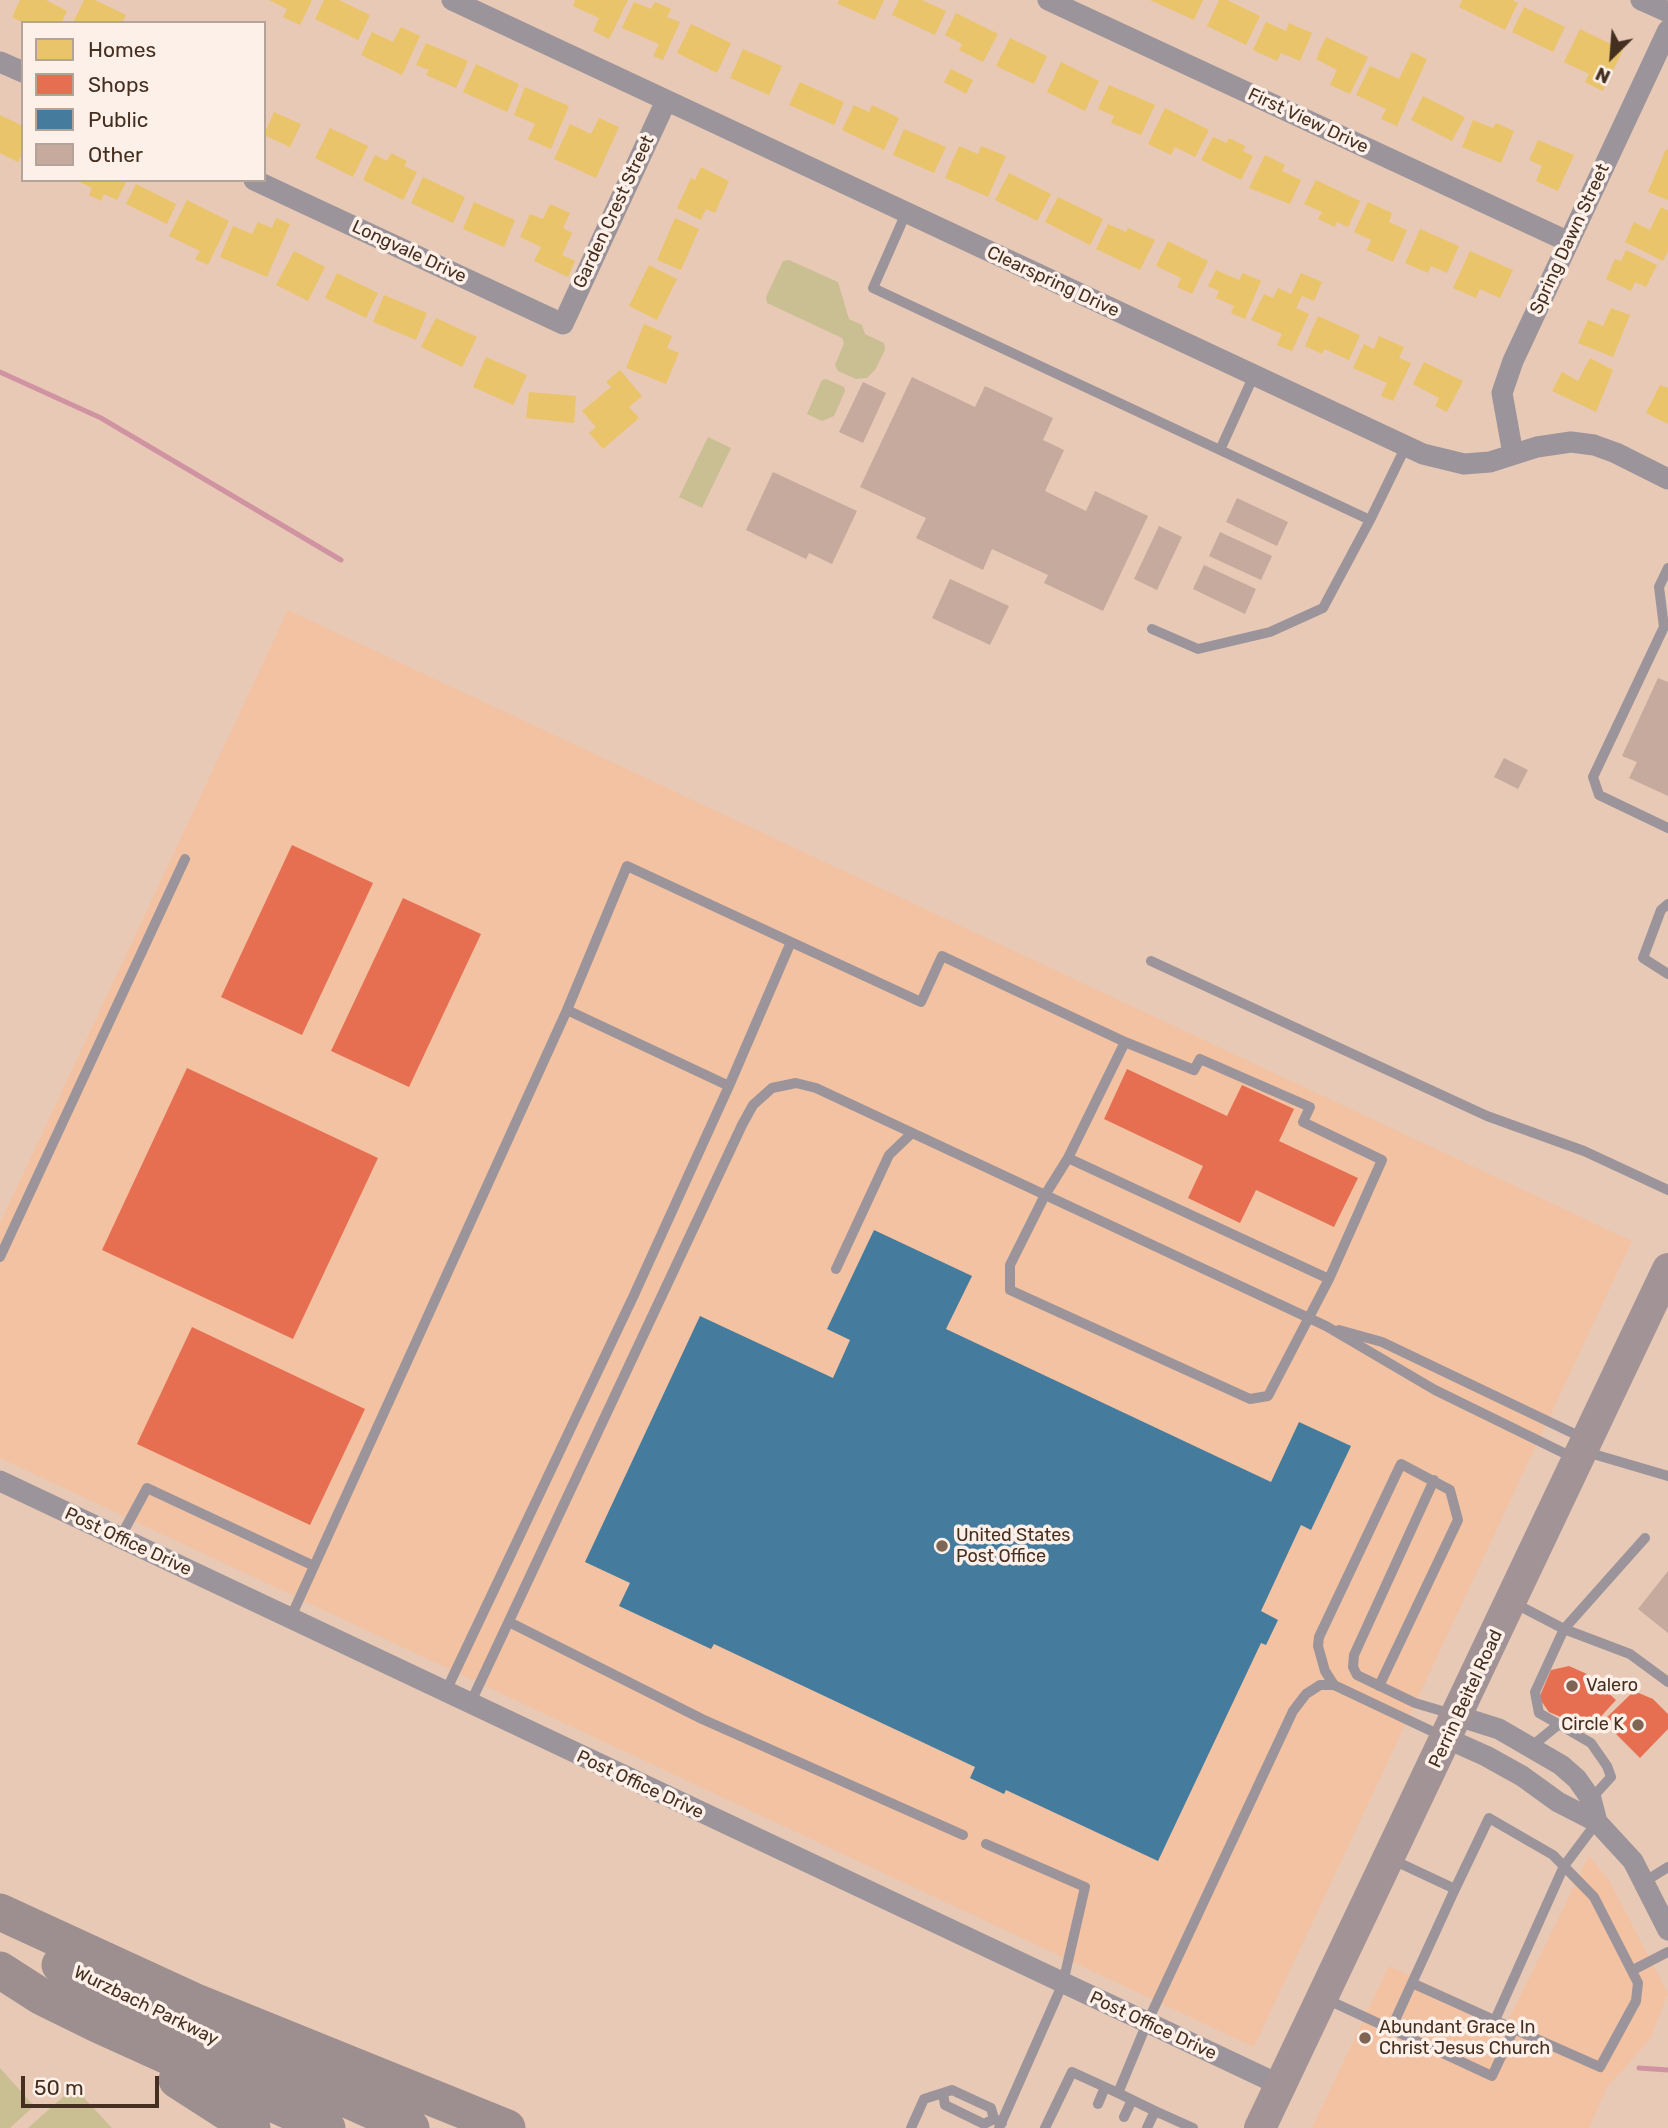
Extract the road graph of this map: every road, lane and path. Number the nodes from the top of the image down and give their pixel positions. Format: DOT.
graph roads {
  1 [pos="452,0"];
  2 [pos="1048,0"];
  3 [pos="1641,0"];
  4 [pos="1668,12"];
  5 [pos="1668,30"];
  6 [pos="0,62"];
  7 [pos="21,71"];
  8 [pos="666,101"];
  9 [pos="258,182"];
  10 [pos="906,213"];
  11 [pos="1569,242"];
  12 [pos="563,324"];
  13 [pos="1254,375"];
  14 [pos="1406,446"];
  15 [pos="1220,450"];
  16 [pos="1513,454"];
  17 [pos="1668,479"];
  18 [pos="1370,520"];
  19 [pos="1668,568"];
  20 [pos="1152,629"];
  21 [pos="1668,828"];
  22 [pos="185,859"];
  23 [pos="1668,904"];
  24 [pos="791,942"];
  25 [pos="1151,961"];
  26 [pos="1668,974"];
  27 [pos="567,1010"];
  28 [pos="1125,1042"];
  29 [pos="729,1086"];
  30 [pos="912,1133"];
  31 [pos="1068,1158"];
  32 [pos="1668,1190"];
  33 [pos="1045,1195"];
  34 [pos="0,1257"];
  35 [pos="835,1269"];
  36 [pos="1329,1279"];
  37 [pos="1664,1289"];
  38 [pos="1311,1319"];
  39 [pos="1326,1326"];
  40 [pos="1583,1450"];
  41 [pos="1668,1476"];
  42 [pos="1434,1480"];
  43 [pos="0,1481"];
  44 [pos="121,1538"];
  45 [pos="1645,1538"];
  46 [pos="314,1566"];
  47 [pos="1512,1602"];
  48 [pos="290,1619"];
  49 [pos="509,1622"];
  50 [pos="1564,1629"];
  51 [pos="1668,1682"];
  52 [pos="1335,1685"];
  53 [pos="1379,1686"];
  54 [pos="445,1693"];
  55 [pos="470,1705"];
  56 [pos="1559,1724"];
  57 [pos="1453,1728"];
  58 [pos="1532,1746"];
  59 [pos="1591,1799"];
  60 [pos="1597,1822"];
  61 [pos="963,1835"];
  62 [pos="986,1844"];
  63 [pos="1390,1858"];
  64 [pos="1564,1866"];
  65 [pos="1668,1867"];
  66 [pos="1644,1882"];
  67 [pos="1455,1889"];
  68 [pos="0,1913"];
  69 [pos="0,1927"];
  70 [pos="1668,1930"];
  71 [pos="1668,1952"];
  72 [pos="0,1970"];
  73 [pos="1633,1970"];
  74 [pos="1063,1983"];
  75 [pos="1412,1983"];
  76 [pos="1324,1998"];
  77 [pos="1495,2020"];
  78 [pos="1147,2023"];
  79 [pos="99,2025"];
  80 [pos="1391,2029"];
  81 [pos="1514,2029"];
  82 [pos="1282,2086"];
  83 [pos="1105,2087"];
  84 [pos="1118,2093"];
  85 [pos="943,2094"];
  86 [pos="1132,2100"];
  87 [pos="1097,2104"];
  88 [pos="1155,2111"];
  89 [pos="1124,2117"];
  90 [pos="998,2123"];
  91 [pos="253,2128"];
  92 [pos="327,2128"];
  93 [pos="411,2128"];
  94 [pos="506,2128"];
  95 [pos="911,2128"];
  96 [pos="1045,2128"];
  97 [pos="1147,2128"];
  98 [pos="1194,2128"];
  99 [pos="1261,2128"];
  1 -- 8 [label="street, Clearspring Drive"];
  2 -- 11 [label="street, First View Drive"];
  3 -- 4 [label="street"];
  5 -- 11 [label="street, Spring Dawn Street"];
  6 -- 7 [label="street"];
  8 -- 10 [label="street, Clearspring Drive"];
  8 -- 12 [label="street, Garden Crest Street"];
  9 -- 12 [label="street, Longvale Drive"];
  10 -- 13 [label="street, Clearspring Drive"];
  10 -- 15 [label="lane"];
  11 -- 16 [label="street, Spring Dawn Street"];
  13 -- 14 [label="street, Clearspring Drive"];
  13 -- 15 [label="lane"];
  14 -- 16 [label="street, Clearspring Drive"];
  14 -- 18 [label="lane"];
  15 -- 18 [label="lane"];
  16 -- 17 [label="street, Clearspring Drive"];
  18 -- 20 [label="lane"];
  19 -- 21 [label="lane"];
  22 -- 34 [label="lane"];
  23 -- 26 [label="lane"];
  24 -- 27 [label="lane"];
  24 -- 28 [label="lane"];
  24 -- 29 [label="lane"];
  25 -- 32 [label="lane"];
  27 -- 29 [label="lane"];
  27 -- 46 [label="lane"];
  28 -- 31 [label="lane"];
  28 -- 36 [label="lane"];
  29 -- 54 [label="lane"];
  30 -- 33 [label="lane"];
  30 -- 35 [label="lane"];
  30 -- 49 [label="lane"];
  31 -- 33 [label="lane"];
  31 -- 36 [label="lane"];
  33 -- 38 [label="lane"];
  33 -- 38 [label="lane"];
  36 -- 38 [label="lane"];
  37 -- 40 [label="main road, Perrin Beitel Road"];
  38 -- 39 [label="lane"];
  39 -- 40 [label="lane"];
  39 -- 40 [label="lane"];
  40 -- 41 [label="lane"];
  40 -- 47 [label="main road, Perrin Beitel Road"];
  42 -- 52 [label="lane"];
  42 -- 53 [label="lane"];
  42 -- 53 [label="lane"];
  43 -- 44 [label="street, Post Office Drive"];
  44 -- 46 [label="lane"];
  44 -- 48 [label="street, Post Office Drive"];
  45 -- 50 [label="lane"];
  46 -- 48 [label="lane"];
  47 -- 50 [label="lane"];
  47 -- 57 [label="main road, Perrin Beitel Road"];
  48 -- 54 [label="street, Post Office Drive"];
  49 -- 55 [label="lane"];
  49 -- 61 [label="lane"];
  50 -- 51 [label="lane"];
  50 -- 56 [label="lane"];
  52 -- 57 [label="lane"];
  52 -- 78 [label="lane"];
  53 -- 57 [label="lane"];
  54 -- 55 [label="street, Post Office Drive"];
  55 -- 74 [label="street, Post Office Drive"];
  56 -- 58 [label="lane"];
  56 -- 59 [label="lane"];
  57 -- 58 [label="street"];
  57 -- 60 [label="street"];
  57 -- 63 [label="main road, Perrin Beitel Road"];
  58 -- 59 [label="street"];
  59 -- 60 [label="street"];
  60 -- 64 [label="lane"];
  60 -- 66 [label="street"];
  62 -- 74 [label="lane"];
  63 -- 67 [label="lane"];
  63 -- 76 [label="main road, Perrin Beitel Road"];
  64 -- 67 [label="lane"];
  64 -- 73 [label="lane"];
  64 -- 77 [label="lane"];
  65 -- 66 [label="lane"];
  66 -- 70 [label="street"];
  67 -- 75 [label="lane"];
  68 -- 94 [label="highway"];
  69 -- 93 [label="highway, Wurzbach Parkway"];
  71 -- 73 [label="lane"];
  72 -- 79 [label="highway, Wurzbach Parkway"];
  73 -- 81 [label="lane"];
  74 -- 78 [label="street, Post Office Drive"];
  74 -- 90 [label="lane"];
  75 -- 77 [label="lane"];
  75 -- 80 [label="lane"];
  76 -- 80 [label="lane"];
  76 -- 82 [label="main road, Perrin Beitel Road"];
  77 -- 81 [label="lane"];
  78 -- 82 [label="street, Post Office Drive"];
  78 -- 84 [label="lane"];
  79 -- 91 [label="highway"];
  79 -- 92 [label="highway, Wurzbach Parkway"];
  80 -- 81 [label="lane"];
  82 -- 99 [label="main road, Perrin Beitel Road"];
  83 -- 84 [label="lane"];
  83 -- 87 [label="lane"];
  83 -- 96 [label="lane"];
  84 -- 86 [label="lane"];
  85 -- 90 [label="lane"];
  85 -- 90 [label="lane"];
  85 -- 95 [label="lane"];
  86 -- 88 [label="lane"];
  86 -- 89 [label="lane"];
  88 -- 97 [label="lane"];
  88 -- 98 [label="lane"];
}
